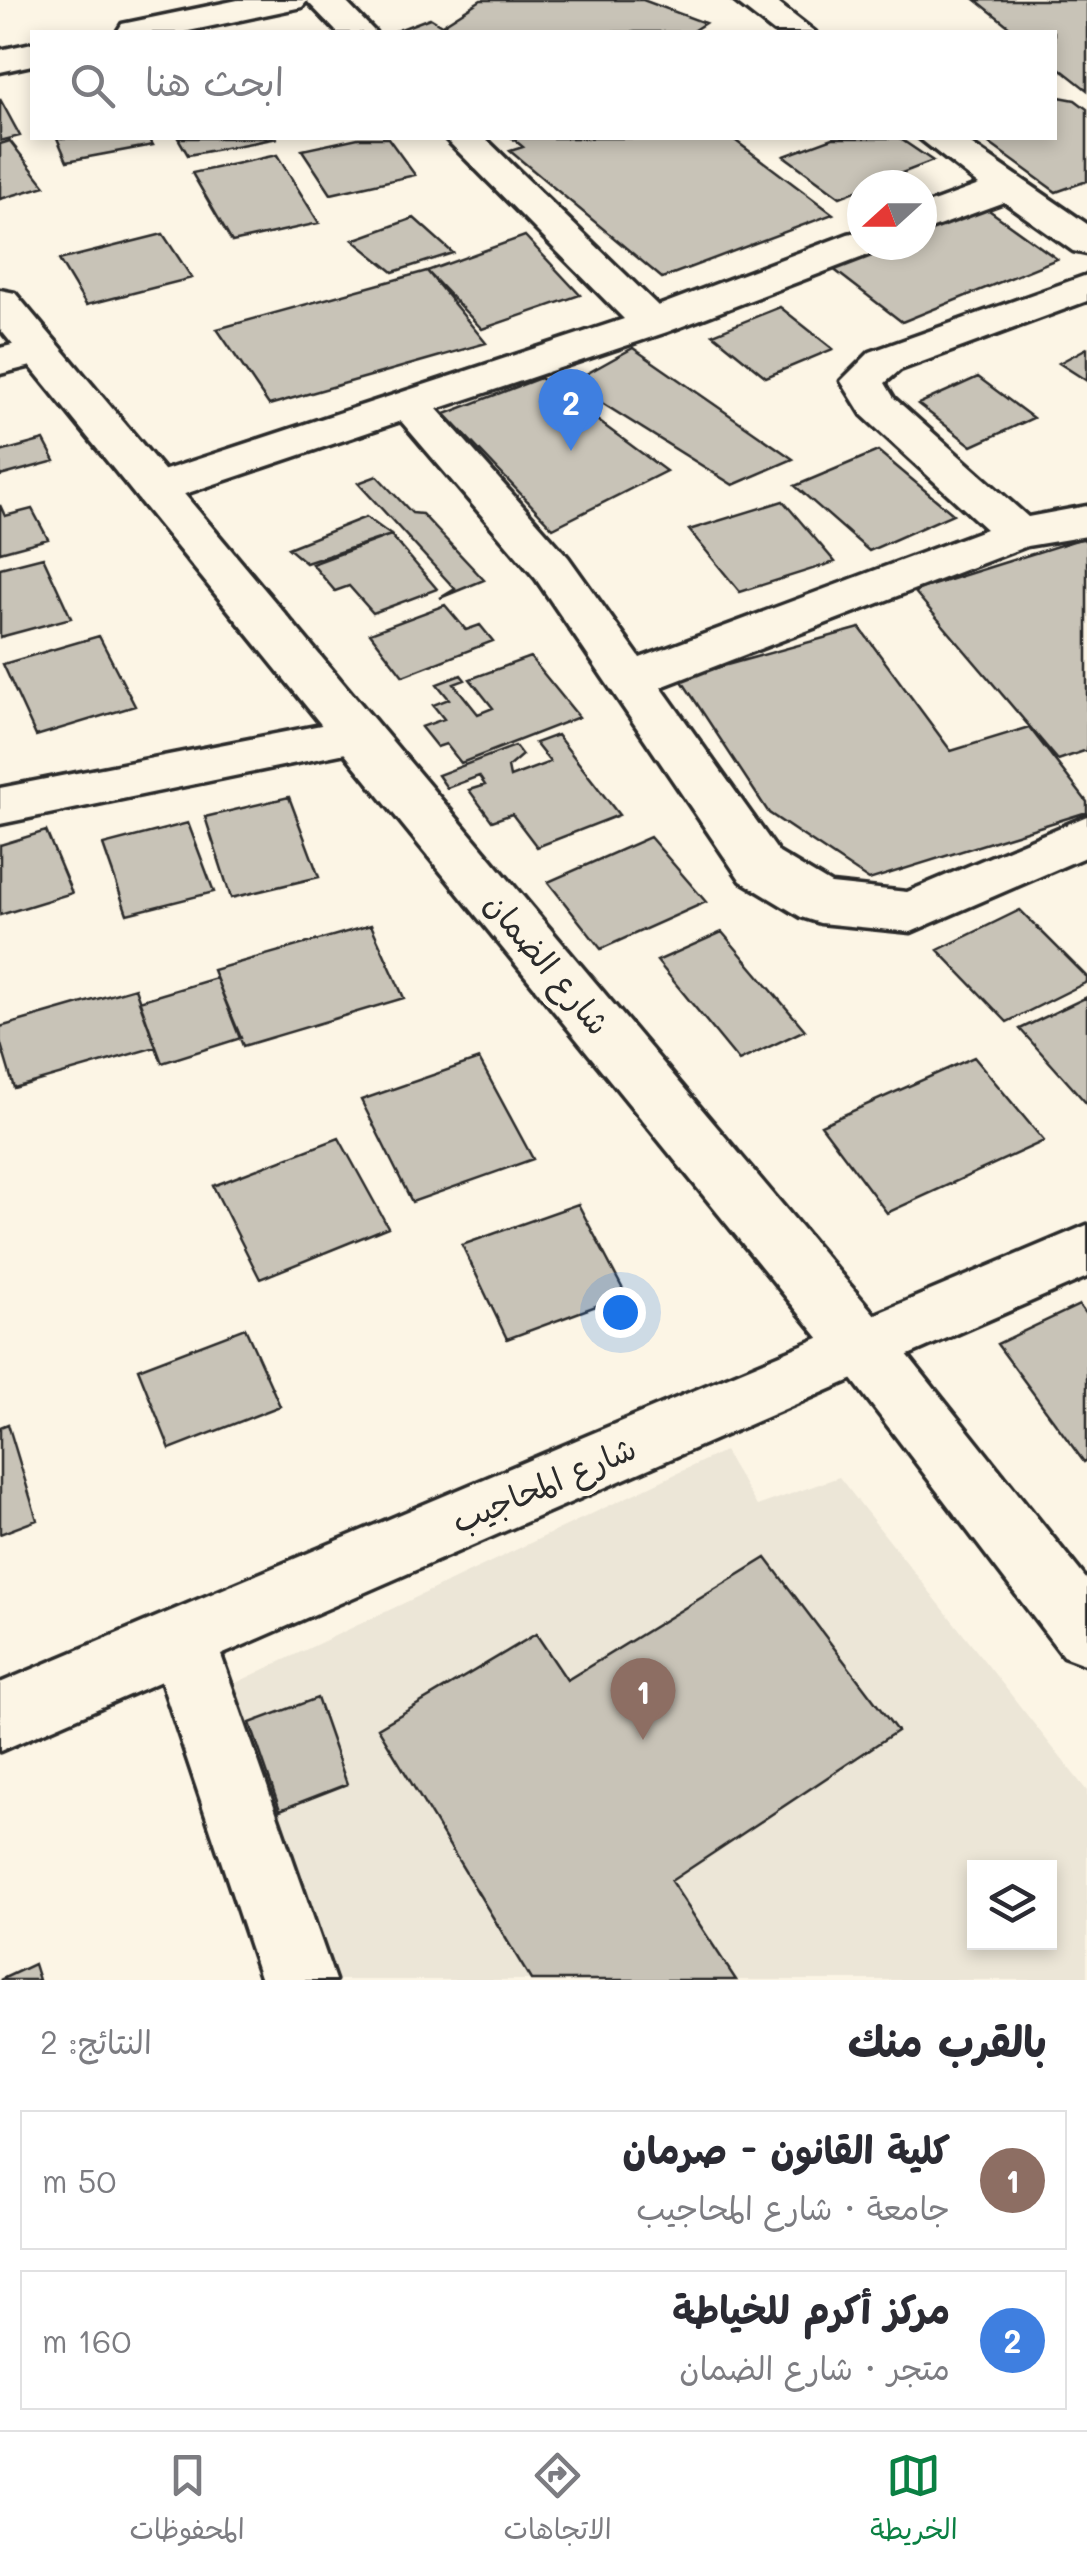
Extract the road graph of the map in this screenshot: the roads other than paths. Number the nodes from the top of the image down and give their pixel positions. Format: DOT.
graph roads {
  1 [pos="290,0"];
  2 [pos="324,0"];
  3 [pos="750,0"];
  4 [pos="144,30"];
  5 [pos="355,30"];
  6 [pos="794,30"];
  7 [pos="30,54"];
  8 [pos="0,61"];
  9 [pos="466,140"];
  10 [pos="941,140"];
  11 [pos="1006,188"];
  12 [pos="937,214"];
  13 [pos="1087,242"];
  14 [pos="847,249"];
  15 [pos="1087,287"];
  16 [pos="0,302"];
  17 [pos="652,323"];
  18 [pos="20,356"];
  19 [pos="408,404"];
  20 [pos="154,489"];
  21 [pos="1087,521"];
  22 [pos="1018,533"];
  23 [pos="631,680"];
  24 [pos="357,734"];
  25 [pos="0,806"];
  26 [pos="1087,836"];
  27 [pos="1087,1250"];
  28 [pos="864,1347"];
  29 [pos="1087,1633"];
  30 [pos="182,1642"];
  31 [pos="0,1717"];
  32 [pos="298,1980"];
  1 -- 4 [label="street"];
  2 -- 5 [label="street"];
  3 -- 6 [label="street"];
  7 -- 8 [label="street"];
  9 -- 17 [label="street"];
  10 -- 11 [label="street"];
  11 -- 12 [label="street"];
  11 -- 13 [label="street"];
  14 -- 17 [label="street"];
  15 -- 22 [label="street"];
  16 -- 18 [label="street, شارع الضمان"];
  17 -- 19 [label="street"];
  18 -- 20 [label="street, شارع الضمان"];
  19 -- 20 [label="street"];
  19 -- 23 [label="street"];
  20 -- 24 [label="street, شارع الضمان"];
  21 -- 22 [label="street"];
  22 -- 23 [label="street"];
  23 -- 26 [label="street"];
  24 -- 25 [label="street"];
  24 -- 28 [label="street, شارع الضمان"];
  27 -- 28 [label="street, شارع المحاجيب"];
  28 -- 29 [label="street, شارع الضمان"];
  28 -- 30 [label="street, شارع المحاجيب"];
  30 -- 31 [label="street, شارع المحاجيب"];
  30 -- 32 [label="street"];
}
